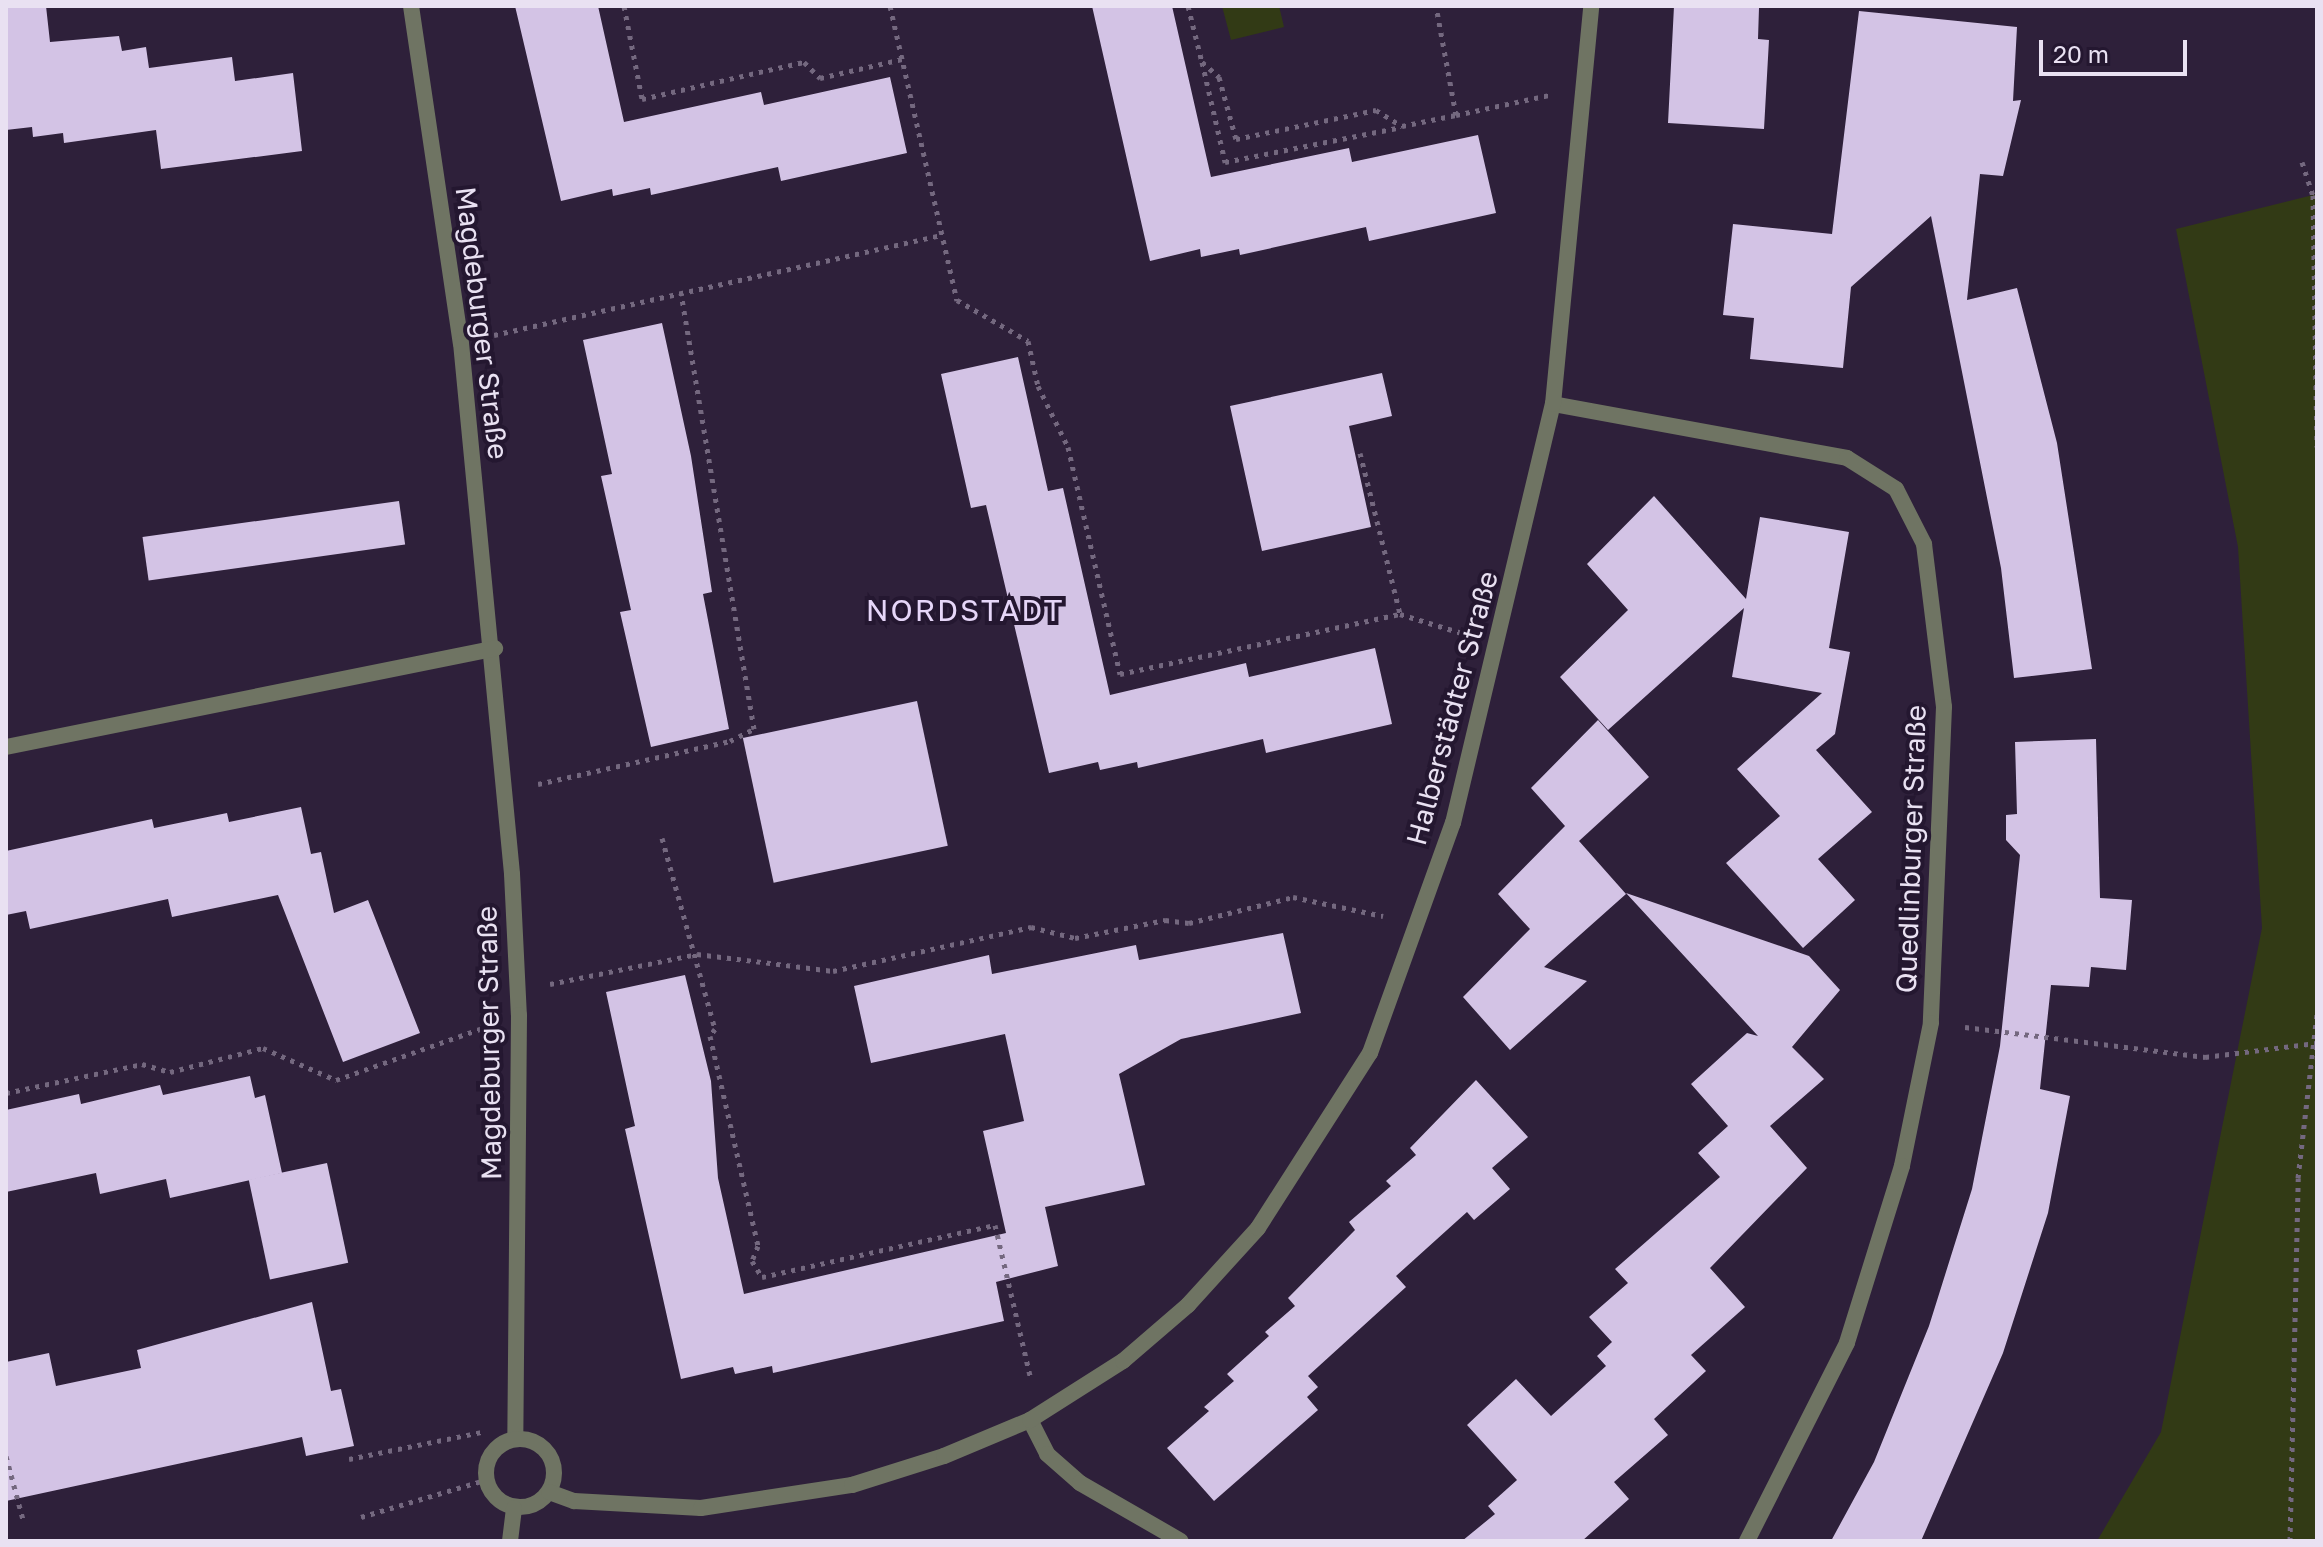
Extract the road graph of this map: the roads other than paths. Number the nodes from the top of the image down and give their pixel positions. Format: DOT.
graph roads {
  1 [pos="411,6"];
  2 [pos="1591,6"];
  3 [pos="1553,404"];
  4 [pos="495,648"];
  5 [pos="6,747"];
  6 [pos="1030,1420"];
  7 [pos="514,1432"];
  8 [pos="549,1492"];
  9 [pos="514,1508"];
  10 [pos="510,1541"];
  11 [pos="1181,1541"];
  12 [pos="1747,1541"];
  1 -- 4 [label="street, Magdeburger Straße"];
  2 -- 3 [label="street, Halberstädter Straße"];
  3 -- 6 [label="street, Halberstädter Straße"];
  3 -- 12 [label="street, Quedlinburger Straße"];
  4 -- 5 [label="street"];
  4 -- 7 [label="street, Magdeburger Straße"];
  6 -- 8 [label="street, Halberstädter Straße"];
  6 -- 11 [label="street"];
  7 -- 8 [label="street"];
  7 -- 9 [label="street"];
  8 -- 9 [label="street"];
  9 -- 10 [label="street"];
}
